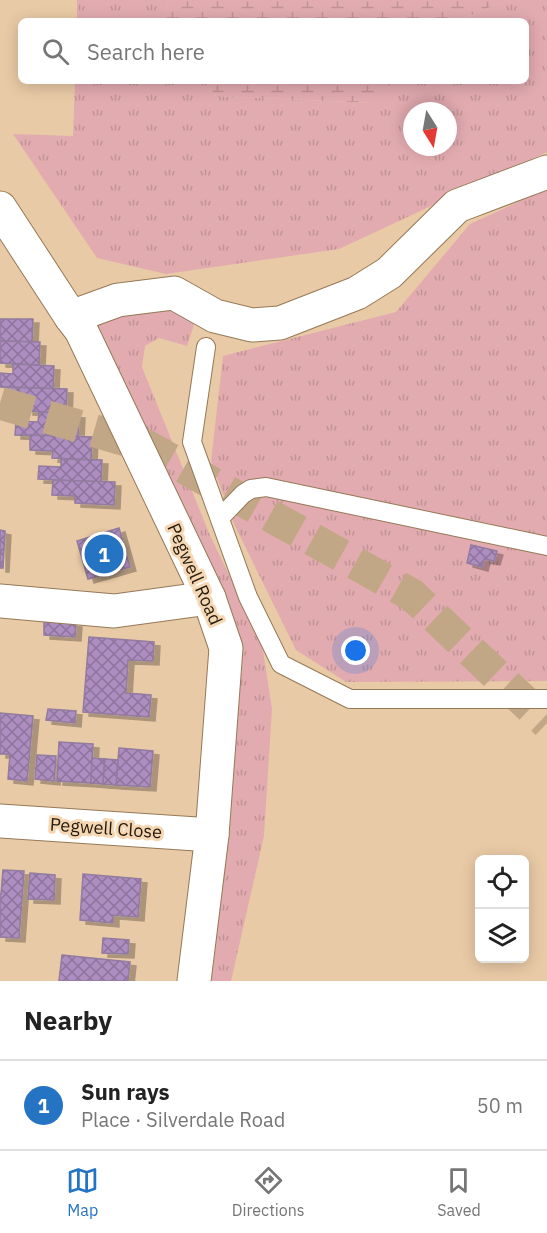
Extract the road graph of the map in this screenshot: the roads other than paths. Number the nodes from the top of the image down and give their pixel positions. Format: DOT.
graph roads {
  1 [pos="547,172"];
  2 [pos="0,208"];
  3 [pos="71,317"];
  4 [pos="206,347"];
  5 [pos="220,518"];
  6 [pos="547,546"];
  7 [pos="209,598"];
  8 [pos="0,601"];
  9 [pos="547,699"];
  10 [pos="0,821"];
  11 [pos="212,835"];
  12 [pos="194,981"];
  1 -- 3 [label="street"];
  2 -- 3 [label="street, Pegwell Road"];
  3 -- 7 [label="street, Pegwell Road"];
  4 -- 5 [label="lane"];
  5 -- 6 [label="lane"];
  5 -- 9 [label="lane"];
  7 -- 8 [label="street"];
  7 -- 11 [label="street, Pegwell Road"];
  10 -- 11 [label="street, Pegwell Close"];
  11 -- 12 [label="street, Pegwell Road"];
}
